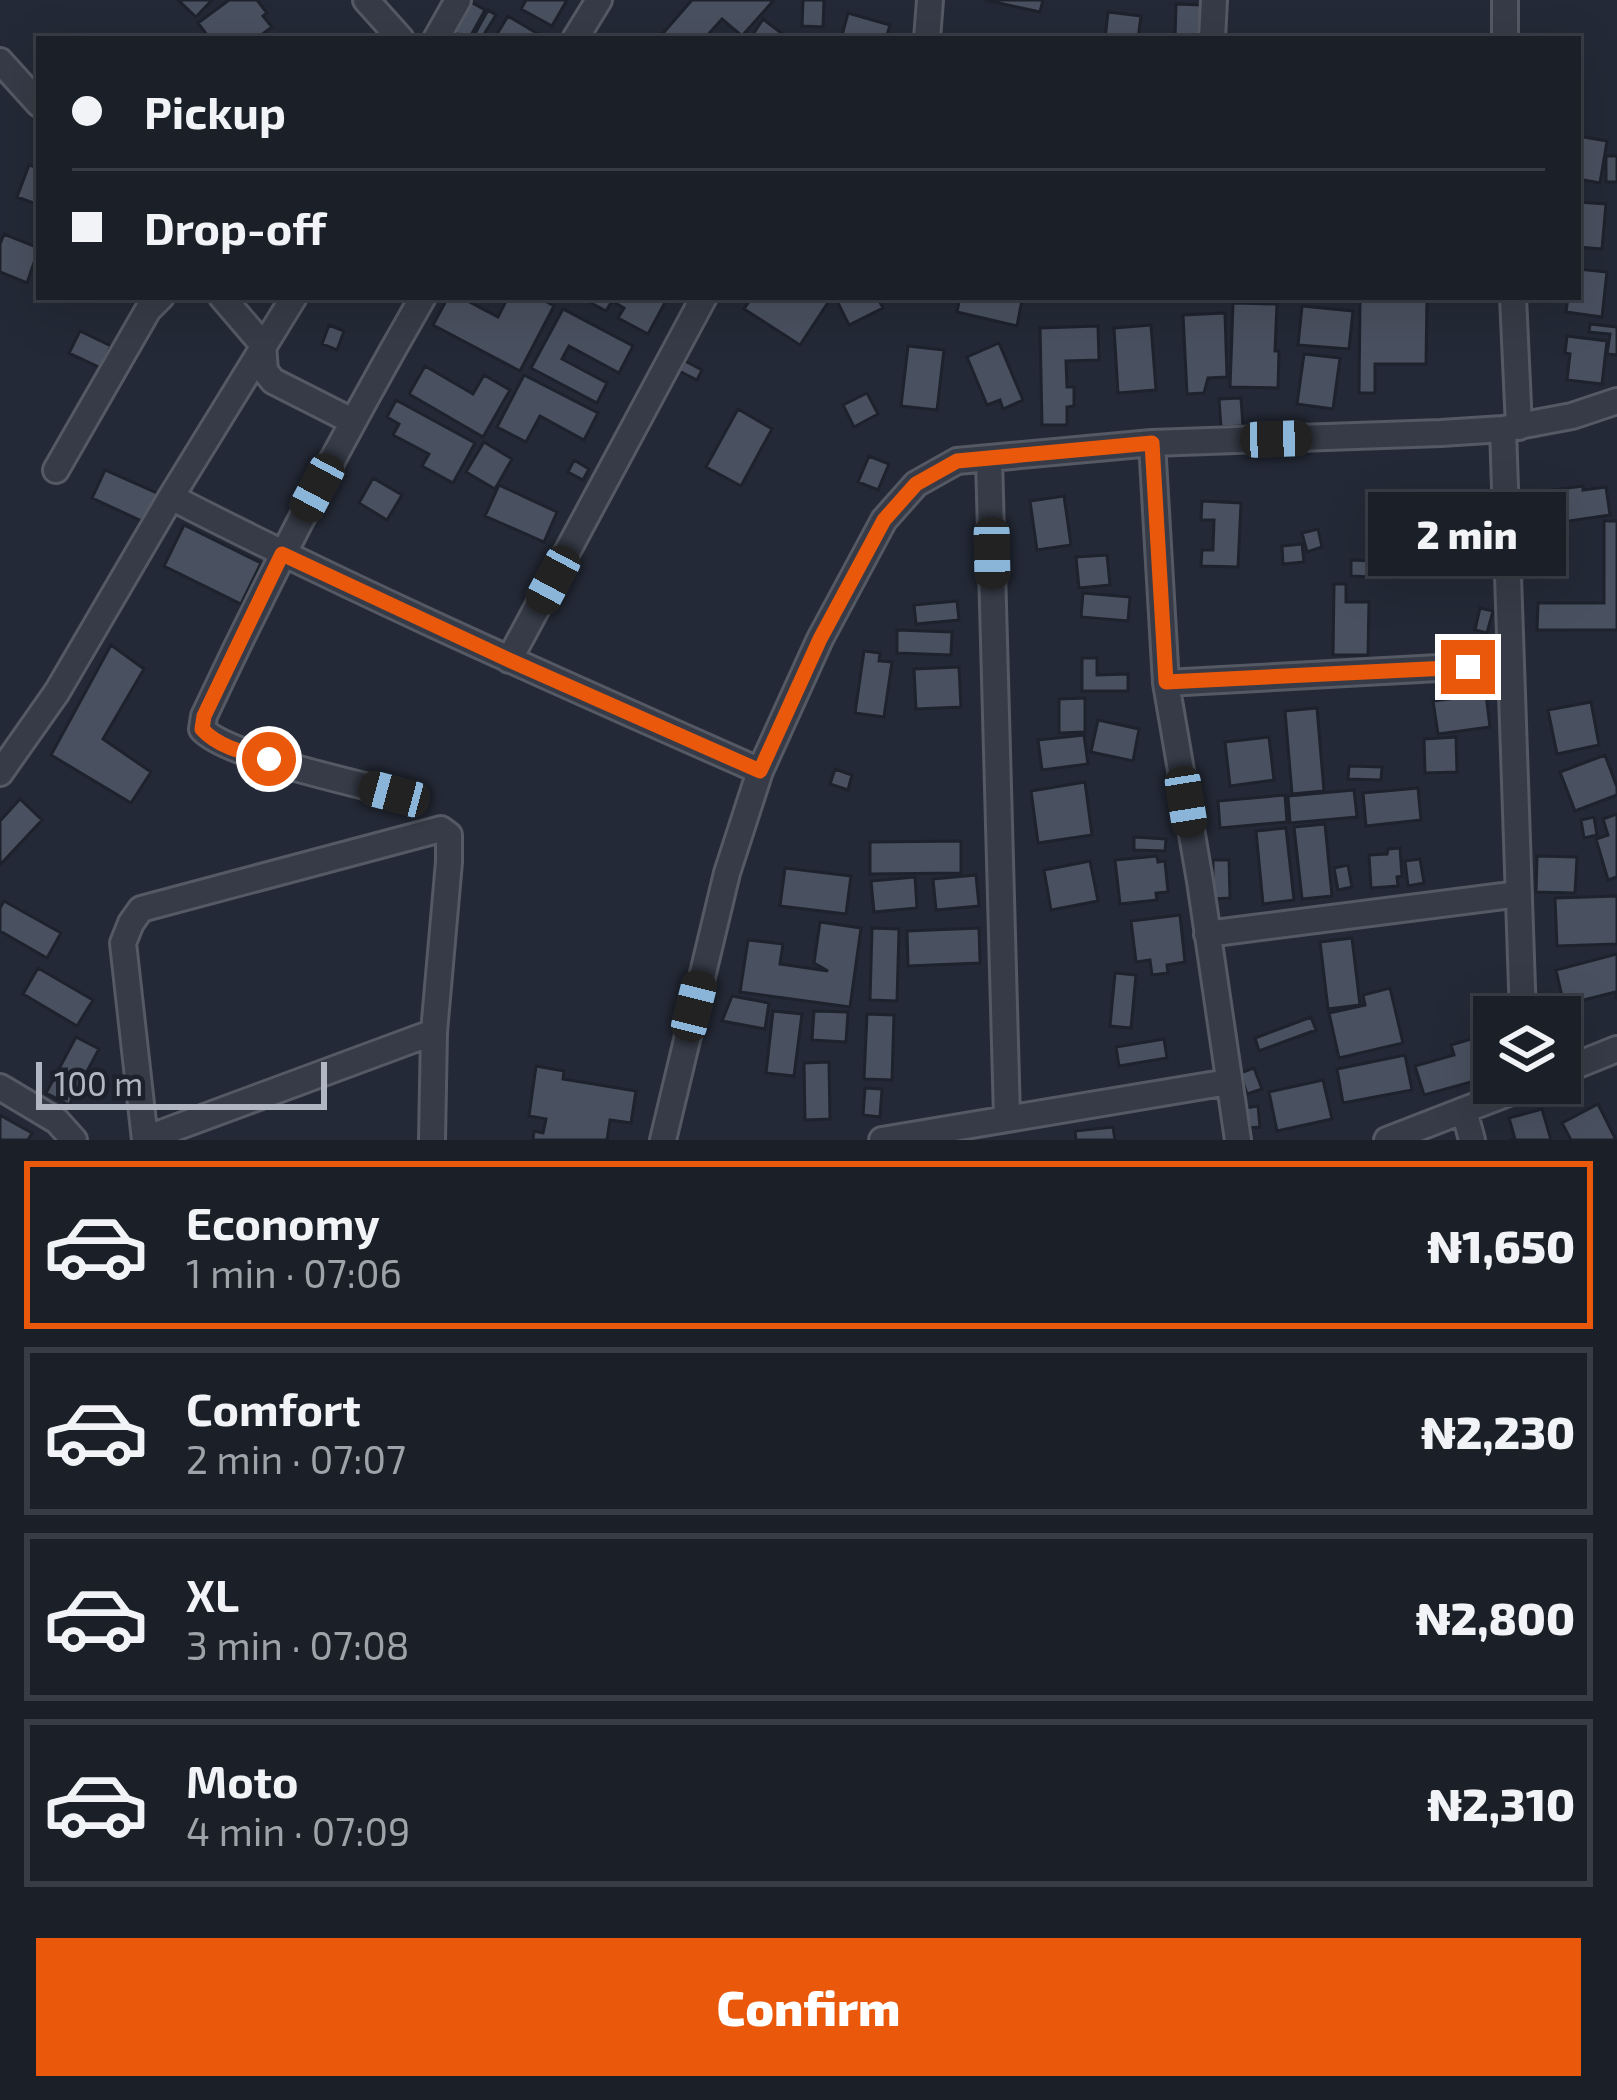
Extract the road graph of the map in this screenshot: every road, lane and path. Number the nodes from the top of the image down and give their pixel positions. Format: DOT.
graph roads {
  1 [pos="366,0"];
  2 [pos="458,0"];
  3 [pos="598,0"];
  4 [pos="930,0"];
  5 [pos="1214,0"];
  6 [pos="1505,0"];
  7 [pos="398,36"];
  8 [pos="438,36"];
  9 [pos="577,36"];
  10 [pos="928,36"];
  11 [pos="1212,36"];
  12 [pos="1505,36"];
  13 [pos="0,61"];
  14 [pos="36,101"];
  15 [pos="158,300"];
  16 [pos="224,300"];
  17 [pos="292,300"];
  18 [pos="421,300"];
  19 [pos="702,300"];
  20 [pos="1513,300"];
  21 [pos="263,346"];
  22 [pos="1617,401"];
  23 [pos="352,421"];
  24 [pos="1511,428"];
  25 [pos="1152,443"];
  26 [pos="989,459"];
  27 [pos="56,470"];
  28 [pos="171,496"];
  29 [pos="282,554"];
  30 [pos="509,660"];
  31 [pos="1511,664"];
  32 [pos="1166,682"];
  33 [pos="760,771"];
  34 [pos="0,773"];
  35 [pos="394,794"];
  36 [pos="1519,894"];
  37 [pos="1207,934"];
  38 [pos="1522,996"];
  39 [pos="434,1032"];
  40 [pos="1617,1049"];
  41 [pos="1581,1064"];
  42 [pos="1228,1082"];
  43 [pos="0,1087"];
  44 [pos="1479,1104"];
  45 [pos="1464,1110"];
  46 [pos="1005,1125"];
  47 [pos="145,1139"];
  48 [pos="74,1140"];
  49 [pos="433,1140"];
  50 [pos="663,1140"];
  51 [pos="882,1140"];
  52 [pos="1238,1140"];
  53 [pos="1387,1140"];
  54 [pos="1472,1140"];
  1 -- 7 [label="street"];
  2 -- 8 [label="street"];
  3 -- 9 [label="street"];
  4 -- 10 [label="street"];
  5 -- 11 [label="street"];
  6 -- 12 [label="street"];
  13 -- 14 [label="street"];
  15 -- 27 [label="street"];
  16 -- 21 [label="street"];
  17 -- 21 [label="street"];
  18 -- 23 [label="street"];
  19 -- 30 [label="street"];
  20 -- 24 [label="street"];
  21 -- 23 [label="street"];
  21 -- 28 [label="street"];
  22 -- 24 [label="street"];
  23 -- 29 [label="street"];
  24 -- 25 [label="street"];
  24 -- 31 [label="street"];
  25 -- 26 [label="street"];
  25 -- 32 [label="street"];
  26 -- 33 [label="street"];
  26 -- 46 [label="street"];
  28 -- 29 [label="street"];
  28 -- 34 [label="street"];
  29 -- 30 [label="street"];
  29 -- 35 [label="street"];
  30 -- 33 [label="street"];
  31 -- 32 [label="street"];
  31 -- 36 [label="street"];
  32 -- 37 [label="street"];
  33 -- 50 [label="street"];
  36 -- 37 [label="street"];
  36 -- 38 [label="street"];
  37 -- 42 [label="street"];
  39 -- 47 [label="street"];
  39 -- 47 [label="street"];
  39 -- 49 [label="street"];
  40 -- 41 [label="street"];
  42 -- 46 [label="street"];
  42 -- 52 [label="street"];
  43 -- 48 [label="street"];
  44 -- 45 [label="street"];
  45 -- 53 [label="street"];
  45 -- 54 [label="street"];
  46 -- 51 [label="street"];
}
